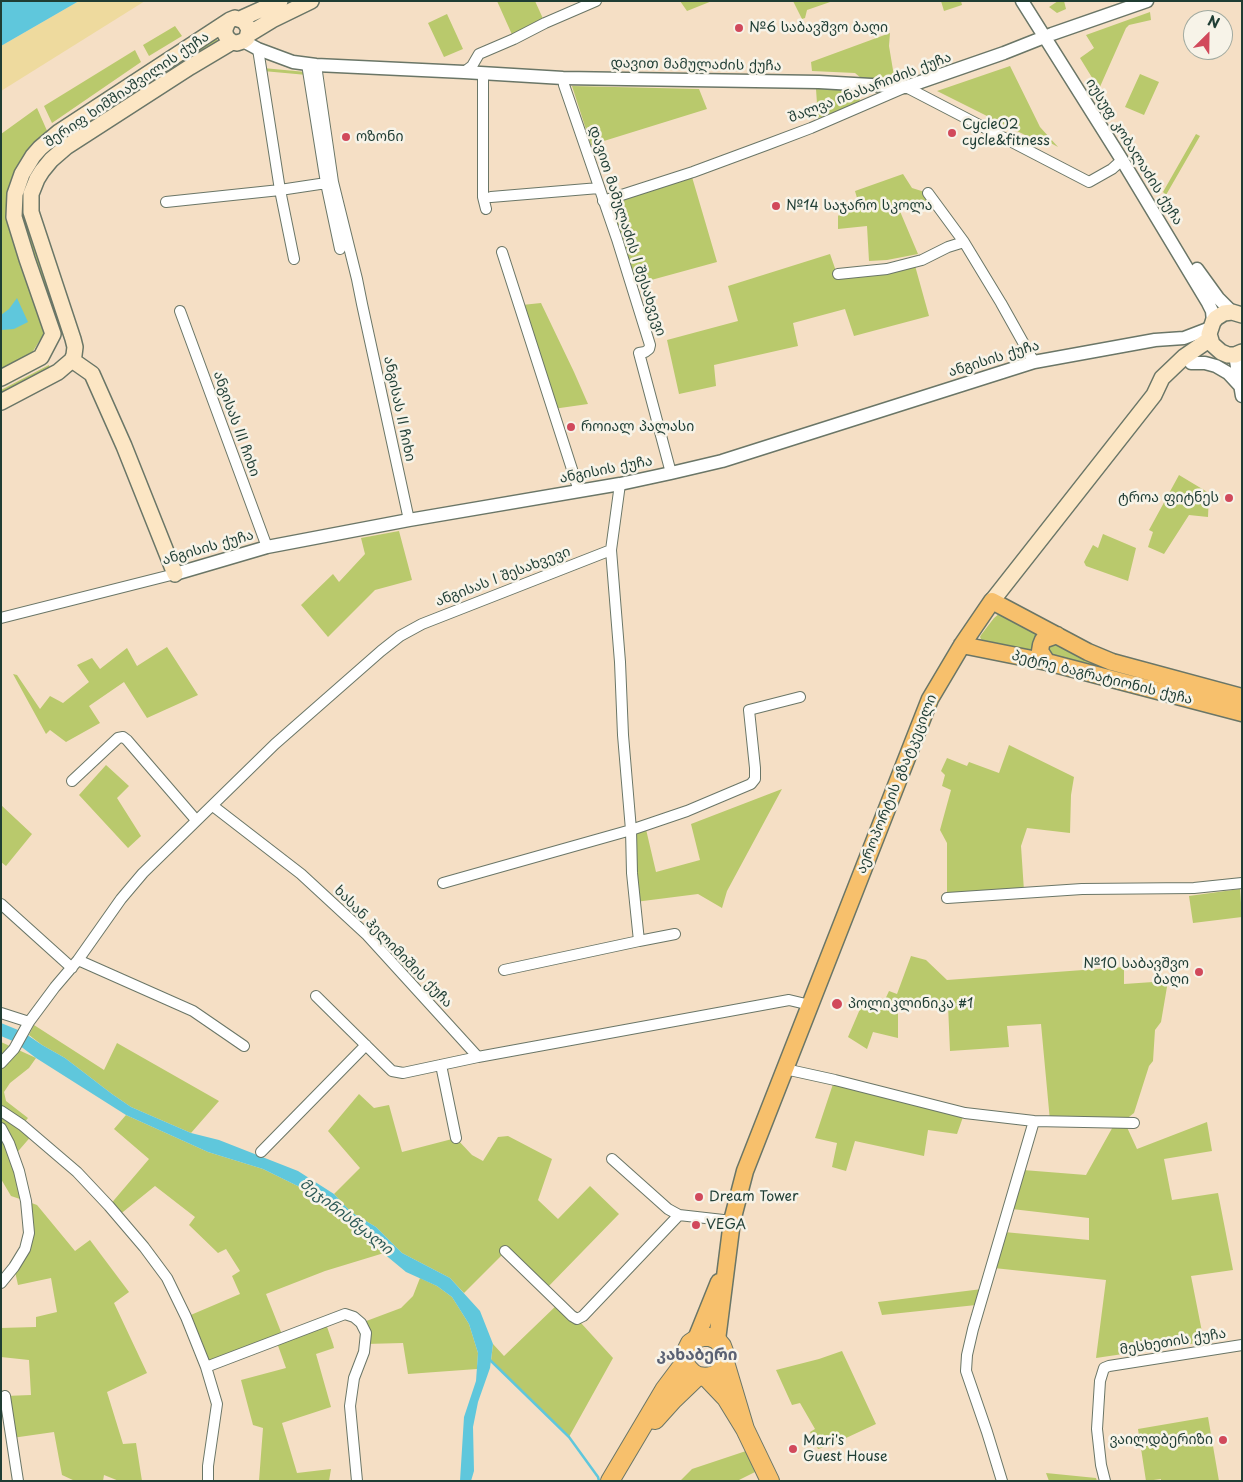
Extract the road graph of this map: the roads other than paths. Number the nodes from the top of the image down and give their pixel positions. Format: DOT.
graph roads {
  1 [pos="280,1"];
  2 [pos="311,1"];
  3 [pos="596,1"];
  4 [pos="1022,1"];
  5 [pos="1032,1"];
  6 [pos="1147,1"];
  7 [pos="233,21"];
  8 [pos="1048,36"];
  9 [pos="242,39"];
  10 [pos="258,49"];
  11 [pos="312,65"];
  12 [pos="464,72"];
  13 [pos="483,78"];
  14 [pos="563,78"];
  15 [pos="906,87"];
  16 [pos="1122,160"];
  17 [pos="329,182"];
  18 [pos="599,188"];
  19 [pos="280,190"];
  20 [pos="928,193"];
  21 [pos="491,197"];
  22 [pos="603,201"];
  23 [pos="166,202"];
  24 [pos="486,209"];
  25 [pos="964,242"];
  26 [pos="340,249"];
  27 [pos="502,252"];
  28 [pos="294,259"];
  29 [pos="838,274"];
  30 [pos="180,311"];
  31 [pos="1237,314"];
  32 [pos="53,334"];
  33 [pos="1212,334"];
  34 [pos="73,339"];
  35 [pos="1238,353"];
  36 [pos="40,357"];
  37 [pos="72,360"];
  38 [pos="1034,362"];
  39 [pos="1191,363"];
  40 [pos="58,372"];
  41 [pos="1,378"];
  42 [pos="1241,391"];
  43 [pos="1154,395"];
  44 [pos="1,402"];
  45 [pos="671,473"];
  46 [pos="620,484"];
  47 [pos="579,491"];
  48 [pos="408,520"];
  49 [pos="267,547"];
  50 [pos="611,550"];
  51 [pos="175,574"];
  52 [pos="992,601"];
  53 [pos="1,618"];
  54 [pos="1057,635"];
  55 [pos="962,645"];
  56 [pos="1047,662"];
  57 [pos="800,697"];
  58 [pos="1241,697"];
  59 [pos="1242,713"];
  60 [pos="72,781"];
  61 [pos="213,806"];
  62 [pos="196,820"];
  63 [pos="631,830"];
  64 [pos="1242,882"];
  65 [pos="443,883"];
  66 [pos="947,898"];
  67 [pos="1,904"];
  68 [pos="675,934"];
  69 [pos="638,941"];
  70 [pos="78,960"];
  71 [pos="72,968"];
  72 [pos="504,970"];
  73 [pos="316,996"];
  74 [pos="810,1005"];
  75 [pos="1,1013"];
  76 [pos="29,1022"];
  77 [pos="366,1045"];
  78 [pos="244,1046"];
  79 [pos="478,1057"];
  80 [pos="1,1063"];
  81 [pos="441,1065"];
  82 [pos="785,1068"];
  83 [pos="1,1111"];
  84 [pos="1034,1121"];
  85 [pos="1134,1123"];
  86 [pos="1,1128"];
  87 [pos="456,1138"];
  88 [pos="261,1152"];
  89 [pos="612,1159"];
  90 [pos="678,1215"];
  91 [pos="732,1222"];
  92 [pos="506,1252"];
  93 [pos="727,1256"];
  94 [pos="1,1283"];
  95 [pos="696,1339"];
  96 [pos="717,1340"];
  97 [pos="1242,1345"];
  98 [pos="685,1362"];
  99 [pos="725,1362"];
  100 [pos="206,1367"];
  101 [pos="702,1377"];
  102 [pos="5,1396"];
  103 [pos="744,1429"];
  104 [pos="18,1481"];
  105 [pos="208,1481"];
  106 [pos="357,1481"];
  107 [pos="610,1481"];
  108 [pos="619,1481"];
  109 [pos="770,1481"];
  110 [pos="1002,1481"];
  111 [pos="1105,1481"];
  1 -- 7 [label="main road, შერიფ ხიმშიაშვილის ქუჩა"];
  2 -- 9 [label="main road, შერიფ ხიმშიაშვილის ქუჩა"];
  3 -- 12 [label="street"];
  4 -- 8 [label="street, იუსუფ კობალაძის ქუჩა"];
  5 -- 8 [label="street, იუსუფ კობალაძის ქუჩა"];
  6 -- 8 [label="street, შალვა ინასარიძის ქუჩა"];
  7 -- 9 [label="main road"];
  7 -- 9 [label="main road"];
  7 -- 32 [label="main road, შერიფ ხიმშიაშვილის ქუჩა"];
  8 -- 15 [label="street, შალვა ინასარიძის ქუჩა"];
  8 -- 16 [label="street, იუსუფ კობალაძის ქუჩა"];
  8 -- 31 [label="street, იუსუფ კობალაძის ქუჩა"];
  9 -- 10 [label="street, დავით მამულაძის ქუჩა"];
  9 -- 34 [label="main road, შერიფ ხიმშიაშვილის ქუჩა"];
  10 -- 11 [label="street, დავით მამულაძის ქუჩა"];
  10 -- 19 [label="street"];
  11 -- 12 [label="street, დავით მამულაძის ქუჩა"];
  11 -- 17 [label="street"];
  11 -- 17 [label="street"];
  12 -- 14 [label="street, დავით მამულაძის ქუჩა"];
  13 -- 24 [label="street"];
  14 -- 15 [label="street, დავით მამულაძის ქუჩა"];
  14 -- 18 [label="street, დავით მამულაძის I შესახვევი"];
  15 -- 16 [label="street, დავით მამულაძის ქუჩა"];
  15 -- 22 [label="street, შალვა ინასარიძის ქუჩა"];
  16 -- 33 [label="street, იუსუფ კობალაძის ქუჩა"];
  17 -- 19 [label="street"];
  17 -- 26 [label="street"];
  17 -- 48 [label="street, ანგისას II ჩიხი"];
  18 -- 21 [label="street"];
  18 -- 22 [label="street, დავით მამულაძის I შესახვევი"];
  19 -- 23 [label="street"];
  19 -- 28 [label="street"];
  20 -- 25 [label="street"];
  22 -- 45 [label="street, დავით მამულაძის I შესახვევი"];
  25 -- 29 [label="street"];
  25 -- 38 [label="street"];
  27 -- 47 [label="street"];
  30 -- 49 [label="street, ანგისას III ჩიხი"];
  31 -- 33 [label="main road"];
  32 -- 34 [label="main road"];
  32 -- 36 [label="main road"];
  33 -- 35 [label="main road"];
  33 -- 38 [label="street, ანგისის ქუჩა"];
  33 -- 39 [label="main road, აეროპორტის გზატკეცილი"];
  33 -- 43 [label="main road, აეროპორტის გზატკეცილი"];
  34 -- 37 [label="main road, შერიფ ხიმშიაშვილის ქუჩა"];
  35 -- 42 [label="street"];
  36 -- 40 [label="main road"];
  36 -- 41 [label="main road"];
  37 -- 40 [label="main road"];
  37 -- 51 [label="main road"];
  38 -- 45 [label="street, ანგისის ქუჩა"];
  39 -- 42 [label="street"];
  39 -- 43 [label="main road, აეროპორტის გზატკეცილი"];
  40 -- 44 [label="main road"];
  43 -- 52 [label="main road, აეროპორტის გზატკეცილი"];
  45 -- 46 [label="street, ანგისის ქუჩა"];
  46 -- 47 [label="street, ანგისის ქუჩა"];
  46 -- 50 [label="street"];
  47 -- 48 [label="street, ანგისის ქუჩა"];
  48 -- 49 [label="street, ანგისის ქუჩა"];
  49 -- 51 [label="street, ანგისის ქუჩა"];
  50 -- 61 [label="street, ანგისას I შესახვევი"];
  50 -- 63 [label="street"];
  51 -- 53 [label="street, ანგისის ქუჩა"];
  52 -- 54 [label="main road, პეტრე ბაგრატიონის ქუჩა"];
  52 -- 55 [label="main road, აეროპორტის გზატკეცილი"];
  54 -- 56 [label="main road"];
  54 -- 58 [label="main road, პეტრე ბაგრატიონის ქუჩა"];
  55 -- 56 [label="main road, პეტრე ბაგრატიონის ქუჩა"];
  55 -- 74 [label="main road, აეროპორტის გზატკეცილი"];
  56 -- 59 [label="main road, პეტრე ბაგრატიონის ქუჩა"];
  57 -- 63 [label="street"];
  60 -- 62 [label="street"];
  61 -- 62 [label="street, ანგისას I შესახვევი"];
  61 -- 79 [label="street, ხასან ჰელიმიშის ქუჩა"];
  62 -- 70 [label="street, ანგისას I შესახვევი"];
  63 -- 65 [label="street"];
  63 -- 69 [label="street"];
  64 -- 66 [label="street"];
  67 -- 71 [label="street"];
  68 -- 69 [label="street"];
  69 -- 72 [label="street"];
  70 -- 71 [label="street, ანგისას I შესახვევი"];
  70 -- 78 [label="street"];
  71 -- 76 [label="street, ანგისას I შესახვევი"];
  73 -- 77 [label="street"];
  74 -- 79 [label="street"];
  74 -- 82 [label="main road, აეროპორტის გზატკეცილი"];
  75 -- 76 [label="street"];
  76 -- 80 [label="street, ანგისას I შესახვევი"];
  77 -- 81 [label="street"];
  77 -- 88 [label="street"];
  79 -- 81 [label="street"];
  81 -- 87 [label="street"];
  82 -- 84 [label="street"];
  82 -- 91 [label="main road, აეროპორტის გზატკეცილი"];
  83 -- 100 [label="street"];
  84 -- 85 [label="street"];
  84 -- 110 [label="street"];
  86 -- 94 [label="street"];
  89 -- 90 [label="street"];
  90 -- 91 [label="street"];
  90 -- 92 [label="street"];
  91 -- 93 [label="main road, აეროპორტის გზატკეცილი"];
  93 -- 95 [label="main road, აეროპორტის გზატკეცილი"];
  93 -- 96 [label="main road, აეროპორტის გზატკეცილი"];
  95 -- 96 [label="highway"];
  95 -- 98 [label="highway"];
  96 -- 99 [label="highway"];
  97 -- 111 [label="street, მესხეთის ქუჩა"];
  98 -- 101 [label="highway"];
  98 -- 107 [label="highway"];
  99 -- 101 [label="highway"];
  99 -- 103 [label="highway"];
  100 -- 105 [label="street"];
  100 -- 106 [label="street"];
  101 -- 103 [label="highway"];
  101 -- 108 [label="highway"];
  102 -- 104 [label="street"];
  103 -- 109 [label="highway"];
}
